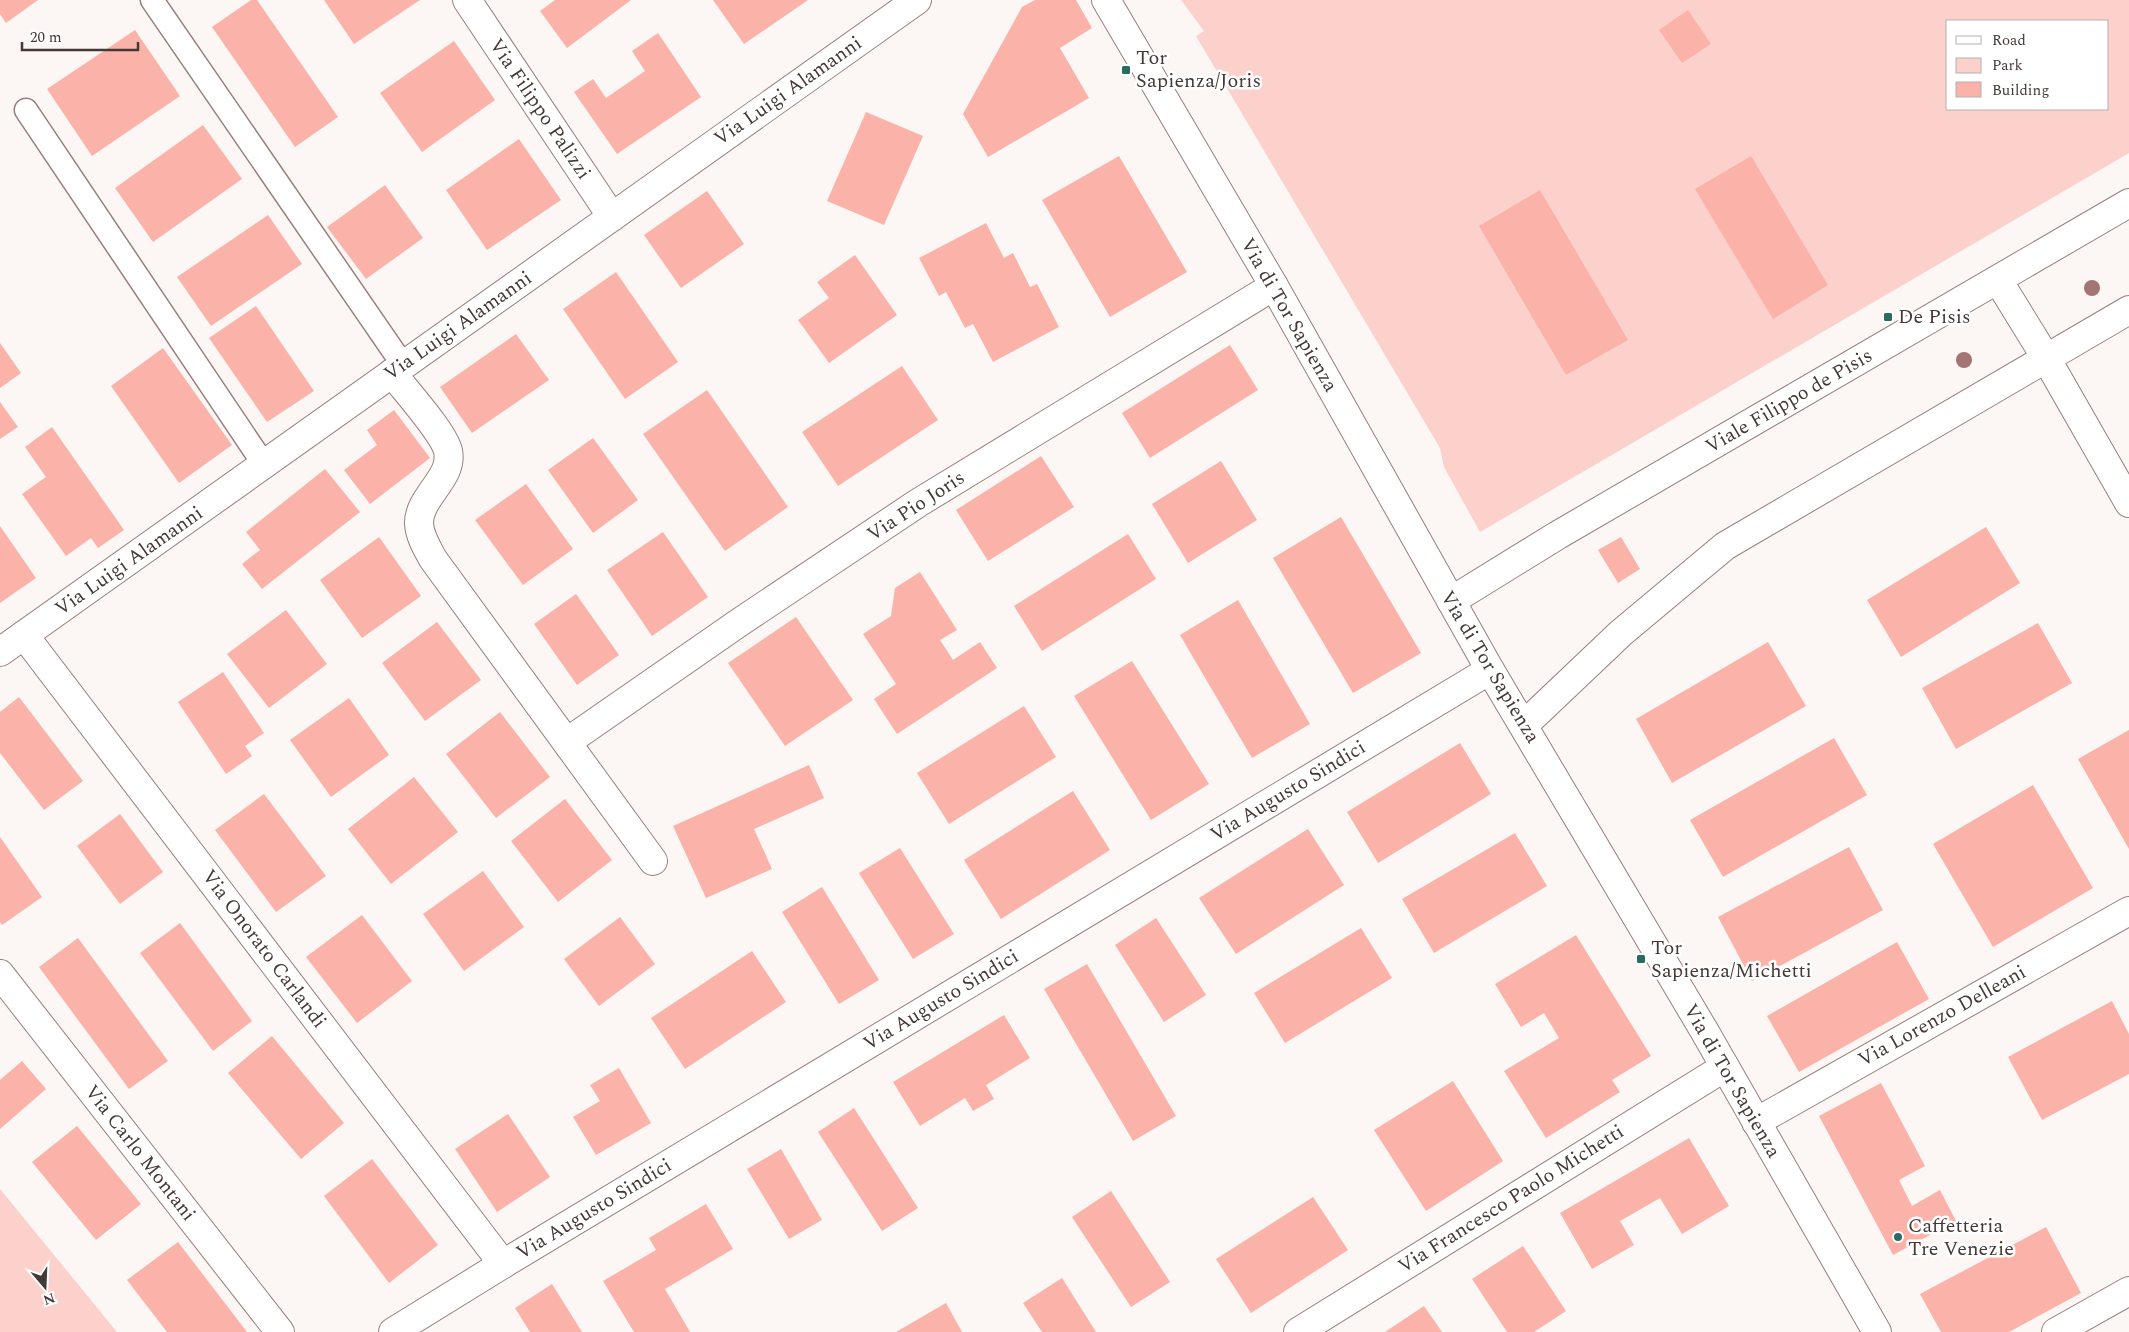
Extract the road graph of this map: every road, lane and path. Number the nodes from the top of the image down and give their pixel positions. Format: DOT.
graph roads {
  1 [pos="152,0"];
  2 [pos="467,0"];
  3 [pos="917,0"];
  4 [pos="1106,0"];
  5 [pos="26,110"];
  6 [pos="2129,203"];
  7 [pos="612,217"];
  8 [pos="1998,280"];
  9 [pos="1274,286"];
  10 [pos="2129,310"];
  11 [pos="2046,358"];
  12 [pos="398,369"];
  13 [pos="265,466"];
  14 [pos="2129,503"];
  15 [pos="1450,601"];
  16 [pos="24,635"];
  17 [pos="0,652"];
  18 [pos="1490,670"];
  19 [pos="1524,726"];
  20 [pos="568,742"];
  21 [pos="653,861"];
  22 [pos="2129,911"];
  23 [pos="0,974"];
  24 [pos="1725,1067"];
  25 [pos="1756,1122"];
  26 [pos="503,1264"];
  27 [pos="2129,1291"];
  28 [pos="280,1332"];
  29 [pos="394,1332"];
  30 [pos="1298,1332"];
  31 [pos="1876,1332"];
  32 [pos="2056,1332"];
  1 -- 12 [label="lane"];
  2 -- 7 [label="street, Via Filippo Palizzi"];
  3 -- 7 [label="street, Via Luigi Alamanni"];
  4 -- 9 [label="street, Via di Tor Sapienza"];
  5 -- 13 [label="lane"];
  6 -- 8 [label="street, Viale Filippo de Pisis"];
  7 -- 12 [label="street, Via Luigi Alamanni"];
  8 -- 11 [label="street"];
  8 -- 15 [label="street, Viale Filippo de Pisis"];
  9 -- 15 [label="street, Via di Tor Sapienza"];
  9 -- 20 [label="street, Via Pio Joris"];
  10 -- 11 [label="street"];
  11 -- 14 [label="street"];
  11 -- 19 [label="street"];
  12 -- 13 [label="street, Via Luigi Alamanni"];
  12 -- 20 [label="street"];
  13 -- 16 [label="street, Via Luigi Alamanni"];
  15 -- 18 [label="street, Via di Tor Sapienza"];
  16 -- 17 [label="street, Via Luigi Alamanni"];
  16 -- 26 [label="street, Via Onorato Carlandi"];
  18 -- 19 [label="street, Via di Tor Sapienza"];
  18 -- 26 [label="street, Via Augusto Sindici"];
  19 -- 24 [label="street, Via di Tor Sapienza"];
  20 -- 21 [label="street"];
  22 -- 25 [label="street, Via Lorenzo Delleani"];
  23 -- 28 [label="street, Via Carlo Montani"];
  24 -- 25 [label="street, Via di Tor Sapienza"];
  24 -- 30 [label="street, Via Francesco Paolo Michetti"];
  25 -- 31 [label="street, Via di Tor Sapienza"];
  26 -- 29 [label="street, Via Augusto Sindici"];
  27 -- 32 [label="street"];
}
